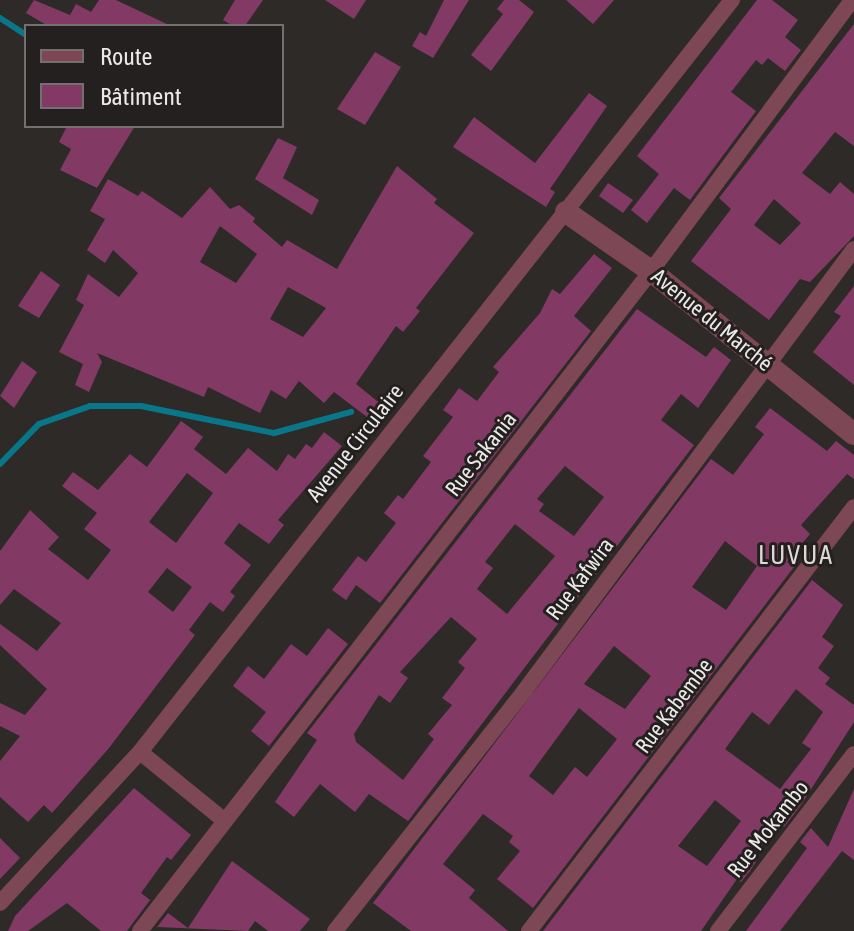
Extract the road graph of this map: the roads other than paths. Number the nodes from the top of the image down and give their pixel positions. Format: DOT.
graph roads {
  1 [pos="732,0"];
  2 [pos="852,0"];
  3 [pos="566,212"];
  4 [pos="854,249"];
  5 [pos="651,271"];
  6 [pos="767,364"];
  7 [pos="854,434"];
  8 [pos="854,507"];
  9 [pos="140,752"];
  10 [pos="854,754"];
  11 [pos="225,821"];
  12 [pos="0,903"];
  13 [pos="140,931"];
  14 [pos="335,931"];
  15 [pos="529,931"];
  16 [pos="718,931"];
  1 -- 3 [label="street, Avenue Circulaire"];
  2 -- 5 [label="street, Rue Sakania"];
  3 -- 5 [label="street, Avenue du Marché"];
  3 -- 9 [label="street, Avenue Circulaire"];
  4 -- 6 [label="street, Rue Kafwira"];
  5 -- 6 [label="street, Avenue du Marché"];
  5 -- 11 [label="street, Rue Sakania"];
  6 -- 7 [label="street, Avenue du Marché"];
  6 -- 14 [label="street, Rue Kafwira"];
  8 -- 15 [label="street, Rue Kabembe"];
  9 -- 11 [label="street"];
  9 -- 12 [label="street, Avenue Circulaire"];
  10 -- 16 [label="street, Rue Mokambo"];
  11 -- 13 [label="street, Rue Sakania"];
}
